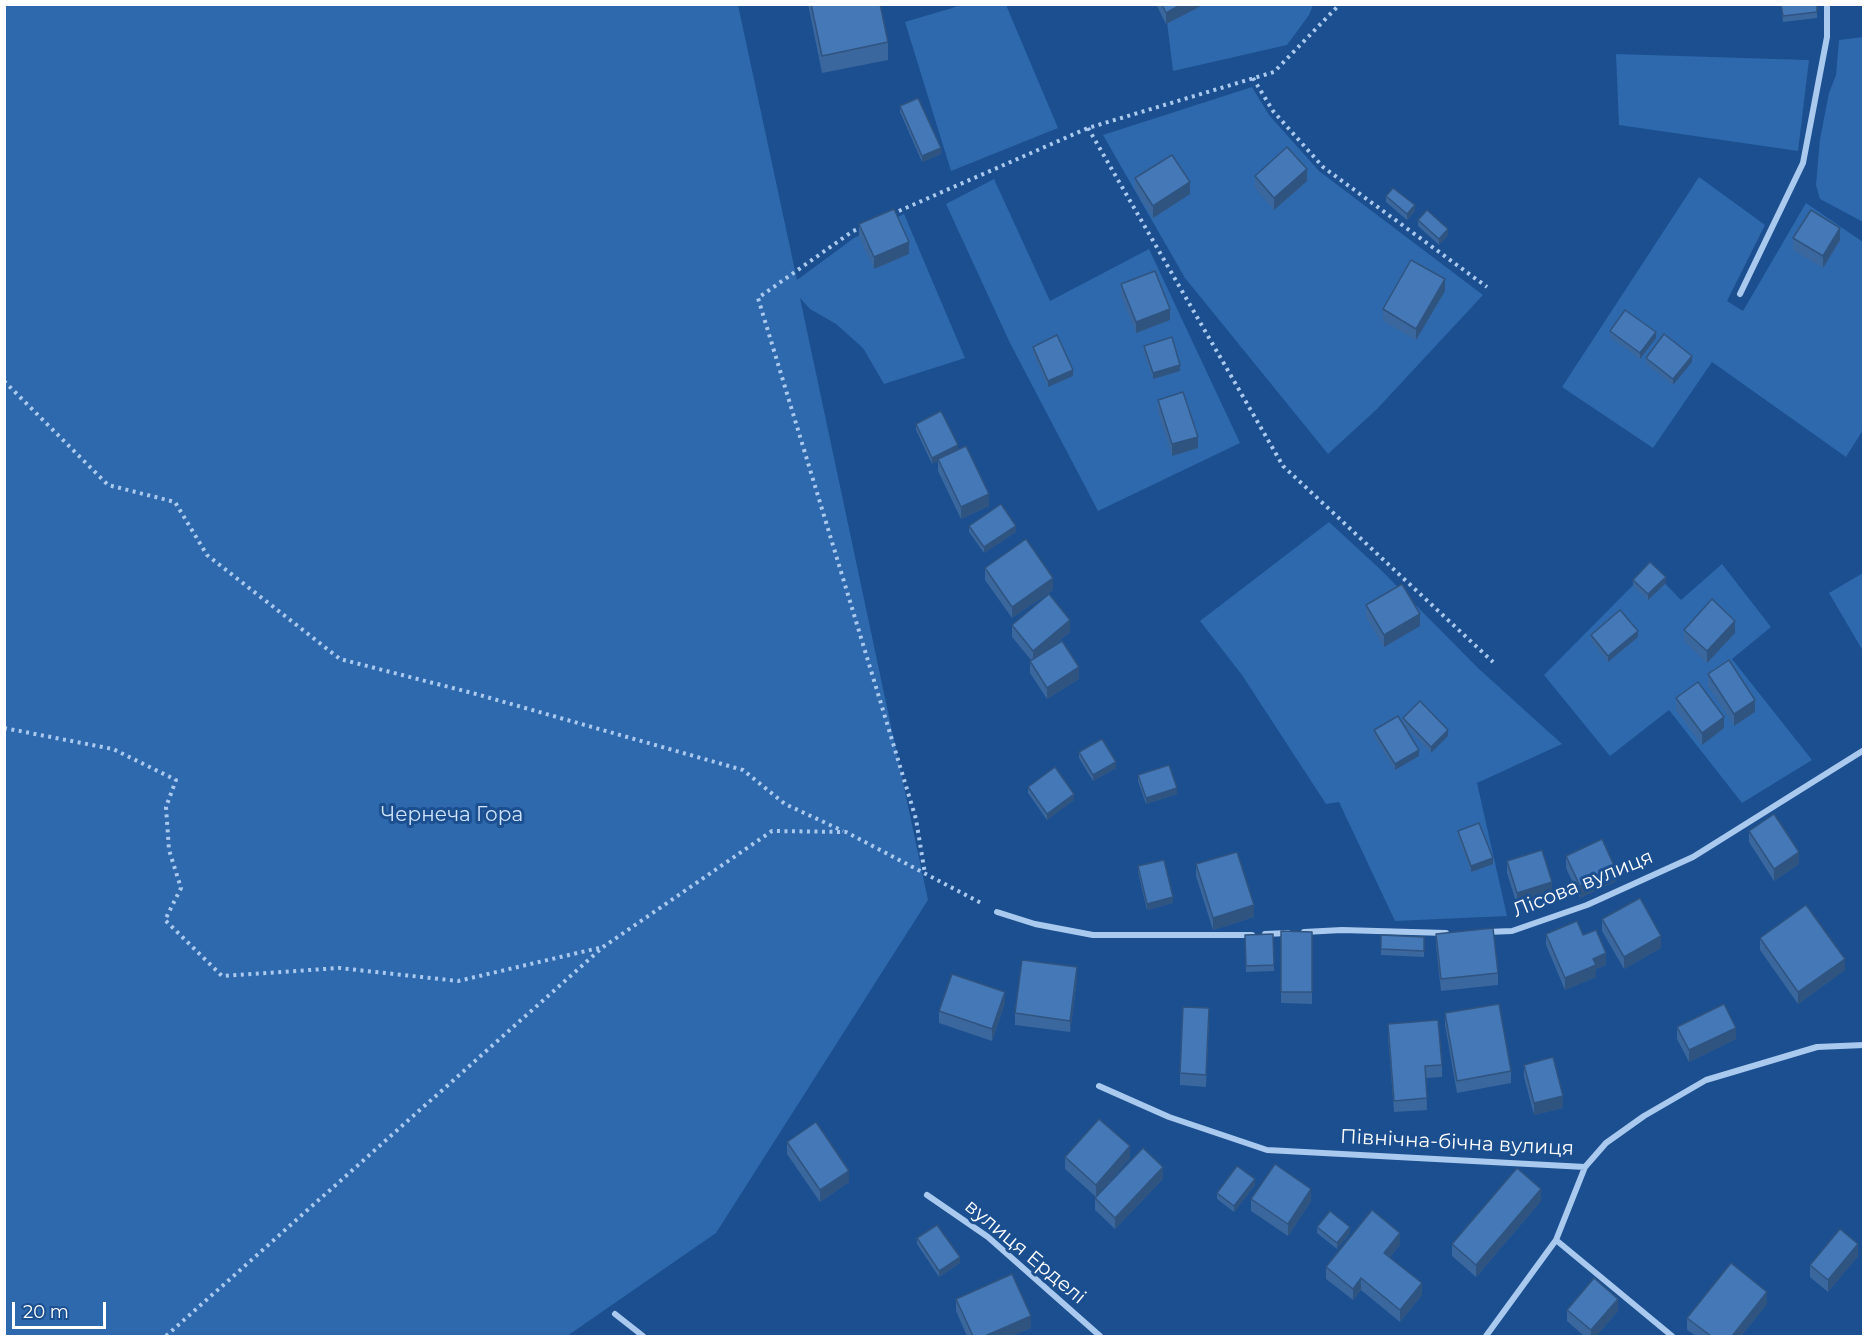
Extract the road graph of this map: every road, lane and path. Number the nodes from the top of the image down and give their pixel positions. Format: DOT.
graph roads {
  1 [pos="1340,4"];
  2 [pos="1827,4"];
  3 [pos="1253,78"];
  4 [pos="1088,128"];
  5 [pos="885,217"];
  6 [pos="864,226"];
  7 [pos="1487,287"];
  8 [pos="1740,294"];
  9 [pos="4,381"];
  10 [pos="1493,662"];
  11 [pos="4,728"];
  12 [pos="1863,750"];
  13 [pos="846,832"];
  14 [pos="925,874"];
  15 [pos="997,912"];
  16 [pos="1480,932"];
  17 [pos="1458,933"];
  18 [pos="603,947"];
  19 [pos="1863,1045"];
  20 [pos="1099,1086"];
  21 [pos="1585,1167"];
  22 [pos="927,1195"];
  23 [pos="1556,1240"];
  24 [pos="615,1314"];
  25 [pos="166,1336"];
  26 [pos="643,1336"];
  27 [pos="1100,1336"];
  28 [pos="1486,1336"];
  29 [pos="1672,1336"];
  1 -- 3 [label="path"];
  2 -- 8 [label="street"];
  3 -- 4 [label="path"];
  3 -- 7 [label="path"];
  4 -- 5 [label="path"];
  4 -- 10 [label="path"];
  6 -- 14 [label="path"];
  9 -- 13 [label="path"];
  11 -- 18 [label="path"];
  12 -- 16 [label="street, Лісова вулиця"];
  13 -- 14 [label="path"];
  13 -- 18 [label="path"];
  14 -- 15 [label="path"];
  15 -- 17 [label="street"];
  18 -- 25 [label="path"];
  19 -- 21 [label="street, Північна-бічна вулиця"];
  20 -- 21 [label="street, Північна-бічна вулиця"];
  21 -- 23 [label="street"];
  22 -- 27 [label="street, вулиця Ерделі"];
  23 -- 28 [label="street"];
  23 -- 29 [label="street"];
  24 -- 26 [label="street"];
}
